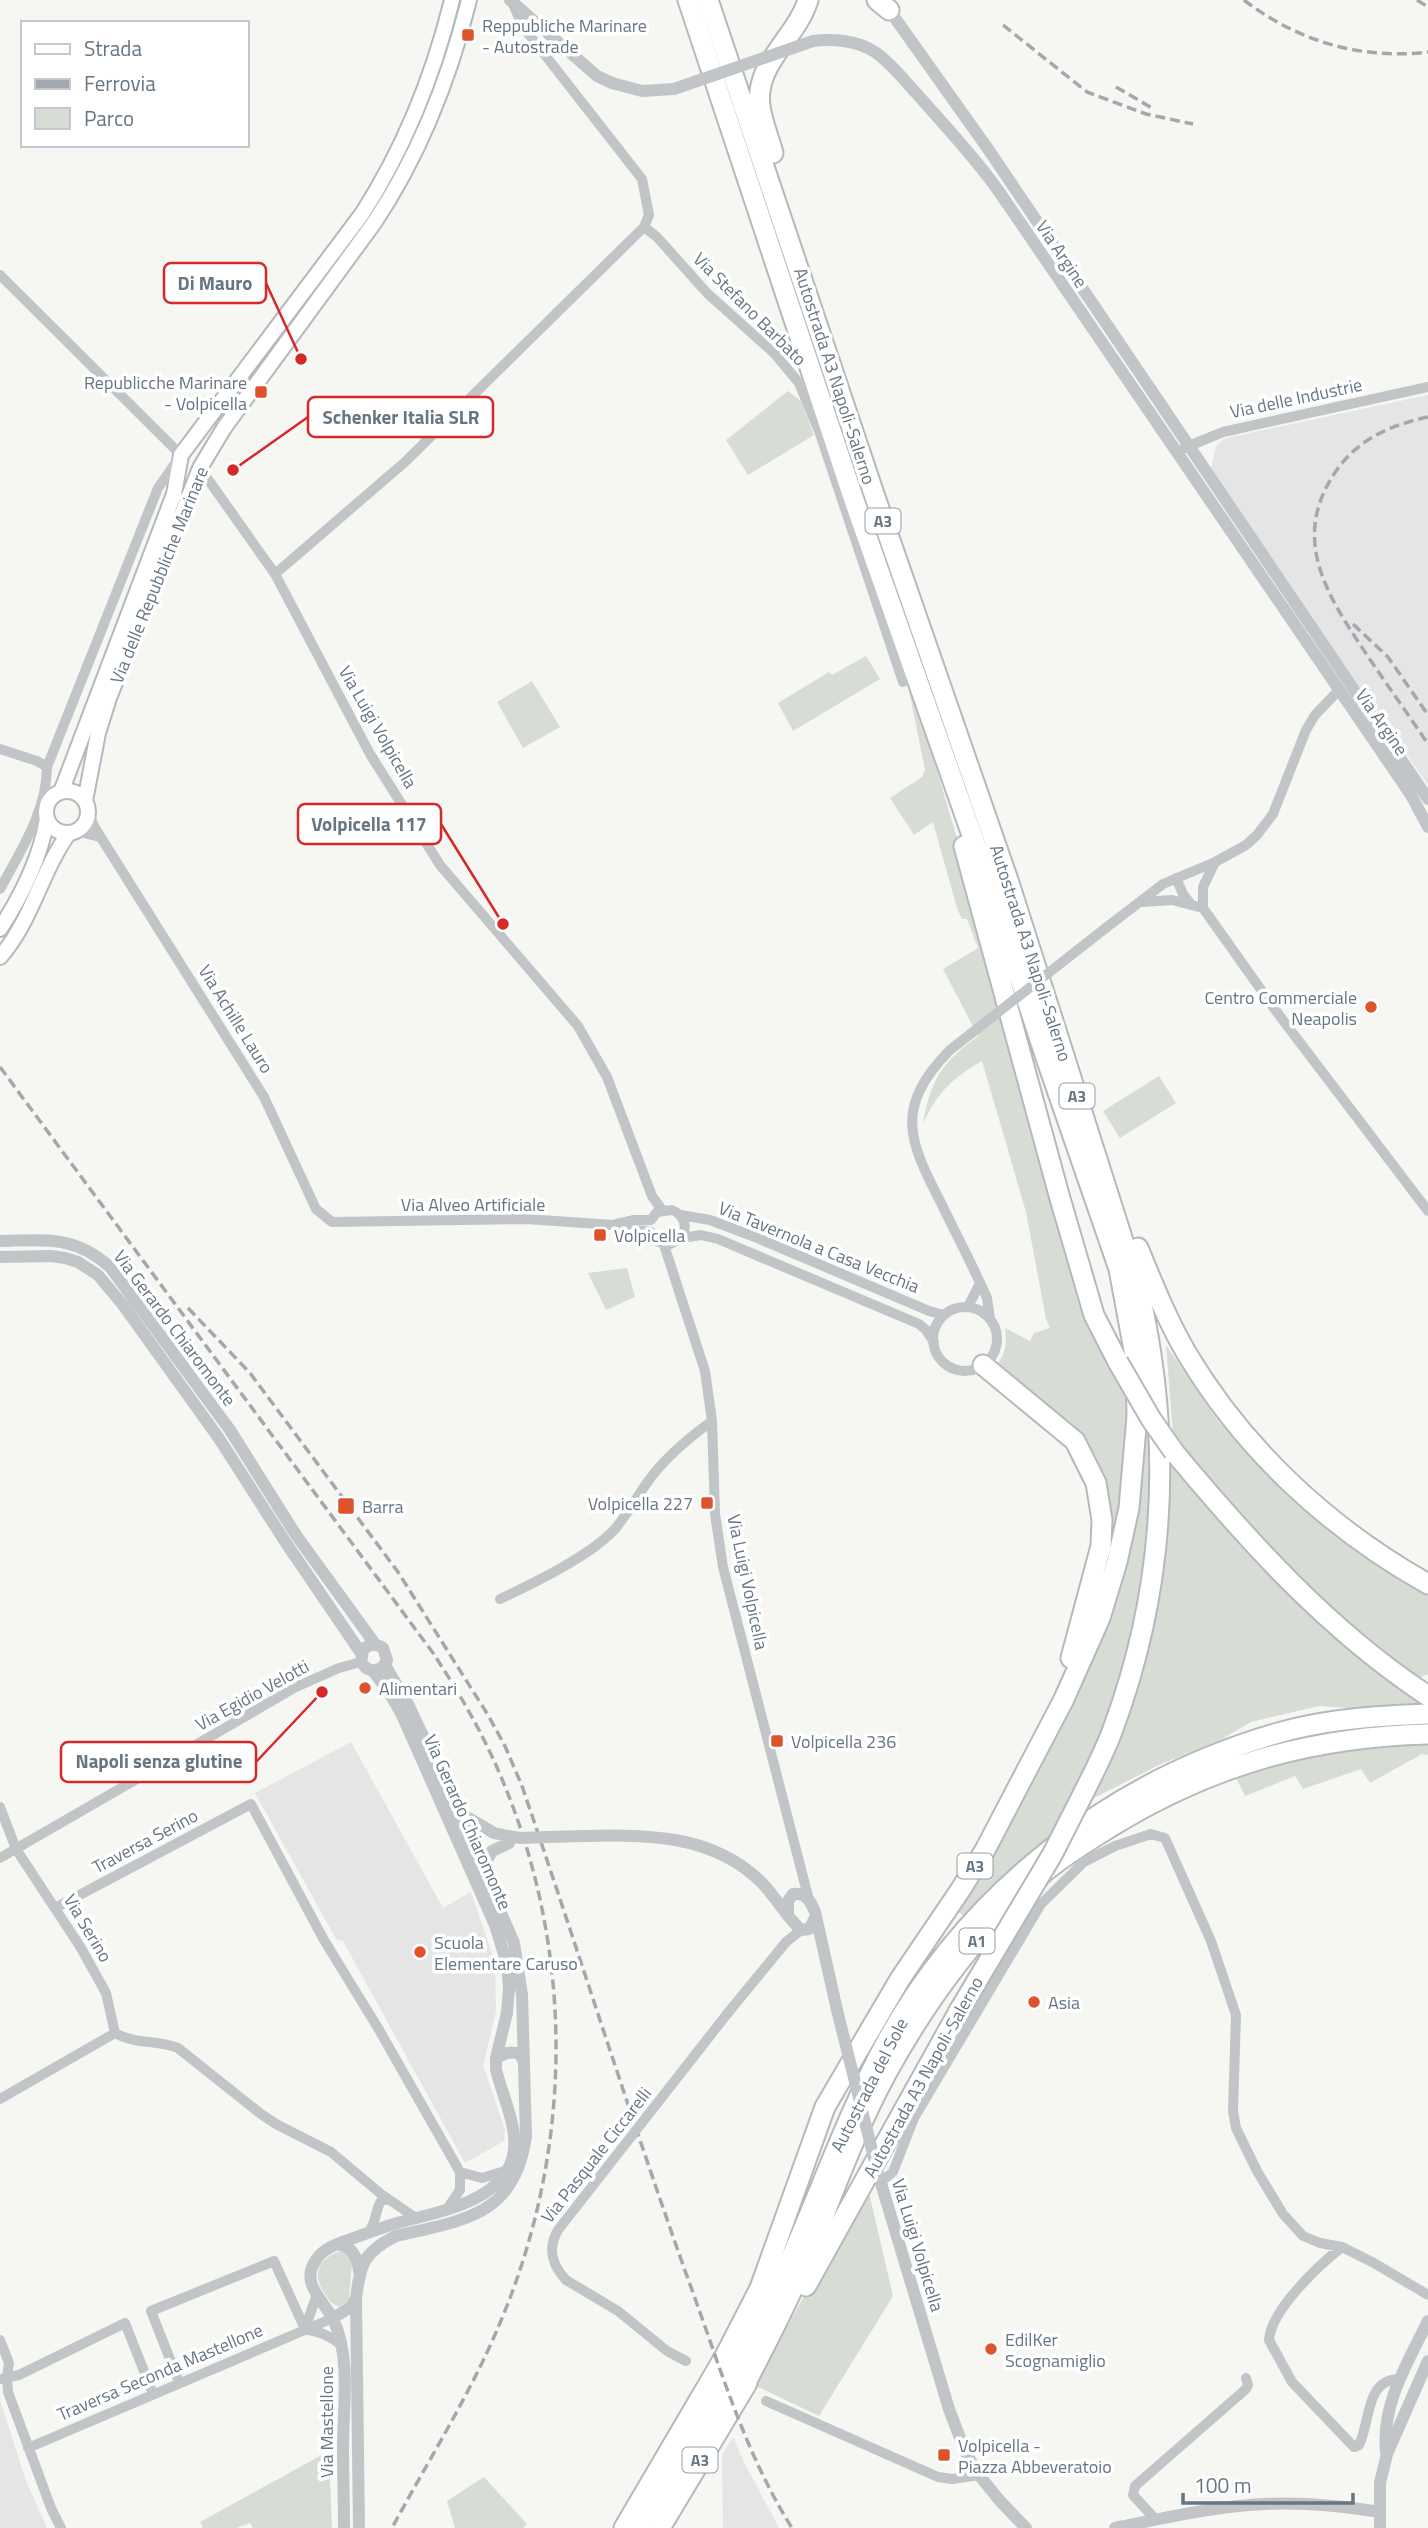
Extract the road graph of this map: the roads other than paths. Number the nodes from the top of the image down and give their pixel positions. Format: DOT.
graph roads {
  1 [pos="452,0"];
  2 [pos="469,0"];
  3 [pos="688,0"];
  4 [pos="708,0"];
  5 [pos="808,0"];
  6 [pos="511,1"];
  7 [pos="883,3"];
  8 [pos="644,227"];
  9 [pos="0,275"];
  10 [pos="819,327"];
  11 [pos="1428,387"];
  12 [pos="1188,446"];
  13 [pos="1175,452"];
  14 [pos="181,455"];
  15 [pos="200,468"];
  16 [pos="275,574"];
  17 [pos="903,682"];
  18 [pos="1344,686"];
  19 [pos="939,740"];
  20 [pos="0,749"];
  21 [pos="47,767"];
  22 [pos="61,792"];
  23 [pos="1428,799"];
  24 [pos="87,806"];
  25 [pos="47,820"];
  26 [pos="1428,827"];
  27 [pos="72,832"];
  28 [pos="100,837"];
  29 [pos="1215,862"];
  30 [pos="1176,878"];
  31 [pos="0,889"];
  32 [pos="1147,901"];
  33 [pos="1190,903"];
  34 [pos="1203,908"];
  35 [pos="0,929"];
  36 [pos="0,957"];
  37 [pos="1060,1040"];
  38 [pos="662,1210"];
  39 [pos="1428,1211"];
  40 [pos="681,1215"];
  41 [pos="332,1222"];
  42 [pos="650,1225"];
  43 [pos="0,1241"];
  44 [pos="673,1242"];
  45 [pos="0,1257"];
  46 [pos="980,1283"];
  47 [pos="968,1307"];
  48 [pos="944,1315"];
  49 [pos="990,1319"];
  50 [pos="934,1342"];
  51 [pos="983,1365"];
  52 [pos="712,1421"];
  53 [pos="1428,1584"];
  54 [pos="500,1599"];
  55 [pos="375,1644"];
  56 [pos="361,1658"];
  57 [pos="386,1665"];
  58 [pos="373,1671"];
  59 [pos="1420,1691"];
  60 [pos="1428,1714"];
  61 [pos="1428,1734"];
  62 [pos="0,1807"];
  63 [pos="457,1812"];
  64 [pos="506,1839"];
  65 [pos="471,1845"];
  66 [pos="16,1849"];
  67 [pos="0,1858"];
  68 [pos="483,1867"];
  69 [pos="802,1871"];
  70 [pos="762,1883"];
  71 [pos="795,1894"];
  72 [pos="809,1900"];
  73 [pos="55,1908"];
  74 [pos="815,1917"];
  75 [pos="789,1918"];
  76 [pos="935,1928"];
  77 [pos="803,1930"];
  78 [pos="786,1942"];
  79 [pos="822,1951"];
  80 [pos="115,2033"];
  81 [pos="496,2058"];
  82 [pos="523,2060"];
  83 [pos="0,2099"];
  84 [pos="505,2171"];
  85 [pos="460,2172"];
  86 [pos="879,2176"];
  87 [pos="389,2200"];
  88 [pos="447,2209"];
  89 [pos="416,2218"];
  90 [pos="368,2233"];
  91 [pos="338,2244"];
  92 [pos="1342,2247"];
  93 [pos="359,2271"];
  94 [pos="1428,2295"];
  95 [pos="316,2297"];
  96 [pos="356,2299"];
  97 [pos="333,2318"];
  98 [pos="1428,2321"];
  99 [pos="305,2329"];
  100 [pos="0,2340"];
  101 [pos="340,2344"];
  102 [pos="686,2361"];
  103 [pos="1428,2361"];
  104 [pos="3,2377"];
  105 [pos="1246,2378"];
  106 [pos="1400,2379"];
  107 [pos="179,2382"];
  108 [pos="741,2392"];
  109 [pos="153,2394"];
  110 [pos="766,2401"];
  111 [pos="28,2448"];
  112 [pos="1387,2454"];
  113 [pos="979,2474"];
  114 [pos="1380,2512"];
  115 [pos="1156,2520"];
  116 [pos="1174,2522"];
  117 [pos="61,2528"];
  118 [pos="344,2528"];
  119 [pos="359,2528"];
  120 [pos="624,2528"];
  121 [pos="639,2528"];
  122 [pos="660,2528"];
  123 [pos="1026,2528"];
  124 [pos="1115,2528"];
  125 [pos="1380,2528"];
  1 -- 14 [label="main road, Via delle Repubbliche Marinare"];
  2 -- 15 [label="main road, Via delle Repubbliche Marinare"];
  3 -- 19 [label="highway, Autostrada A3 Napoli-Salerno / A3"];
  4 -- 10 [label="highway, Autostrada A3 Napoli-Salerno / A3"];
  5 -- 10 [label="highway"];
  6 -- 8 [label="street"];
  6 -- 13 [label="street, Via Argine, bridge"];
  7 -- 12 [label="street, Via Argine"];
  8 -- 16 [label="street"];
  8 -- 17 [label="street, Via Stefano Barbato"];
  9 -- 14 [label="street"];
  10 -- 37 [label="highway, Autostrada A3 Napoli-Salerno / A3"];
  11 -- 12 [label="street, Via delle Industrie"];
  12 -- 13 [label="street, Via delle Industrie"];
  12 -- 18 [label="street, Via Argine"];
  13 -- 18 [label="street, Via Argine"];
  14 -- 21 [label="street"];
  14 -- 22 [label="main road, Via delle Repubbliche Marinare"];
  15 -- 16 [label="street, Via Luigi Volpicella"];
  15 -- 24 [label="main road, Via delle Repubbliche Marinare"];
  16 -- 38 [label="street, Via Luigi Volpicella"];
  18 -- 23 [label="street, Via Argine"];
  18 -- 26 [label="street, Via Argine"];
  18 -- 29 [label="street"];
  19 -- 59 [label="highway, bridge"];
  19 -- 76 [label="highway, Autostrada A3 Napoli-Salerno / A3"];
  20 -- 21 [label="street"];
  21 -- 31 [label="street"];
  22 -- 24 [label="main road"];
  22 -- 25 [label="main road, Via delle Repubbliche Marinare"];
  24 -- 27 [label="main road, Via delle Repubbliche Marinare"];
  24 -- 28 [label="street, Via Achille Lauro"];
  25 -- 27 [label="main road"];
  25 -- 35 [label="main road, Via delle Repubbliche Marinare"];
  27 -- 28 [label="street"];
  27 -- 36 [label="main road, Via delle Repubbliche Marinare"];
  28 -- 41 [label="street, Via Achille Lauro"];
  29 -- 30 [label="street"];
  29 -- 34 [label="street"];
  30 -- 32 [label="street"];
  30 -- 33 [label="street"];
  32 -- 33 [label="street"];
  32 -- 46 [label="street, bridge"];
  33 -- 34 [label="street"];
  34 -- 39 [label="street"];
  37 -- 53 [label="highway"];
  37 -- 108 [label="highway, Autostrada A3 Napoli-Salerno / A3, bridge"];
  38 -- 40 [label="street"];
  38 -- 42 [label="street"];
  40 -- 44 [label="street"];
  40 -- 48 [label="street, Via Tavernola a Casa Vecchia"];
  41 -- 42 [label="street, Via Alveo Artificiale"];
  42 -- 44 [label="street"];
  43 -- 55 [label="street, Via Gerardo Chiaromonte"];
  44 -- 50 [label="street, Via Tavernola a Casa Vecchia"];
  44 -- 52 [label="street, Via Luigi Volpicella"];
  45 -- 56 [label="street, Via Gerardo Chiaromonte"];
  46 -- 47 [label="street"];
  46 -- 49 [label="street"];
  47 -- 48 [label="street"];
  47 -- 49 [label="street"];
  48 -- 50 [label="street"];
  49 -- 51 [label="street"];
  50 -- 51 [label="street"];
  51 -- 76 [label="highway"];
  52 -- 54 [label="street"];
  52 -- 69 [label="street, Via Luigi Volpicella"];
  55 -- 56 [label="street"];
  55 -- 57 [label="street"];
  56 -- 58 [label="street"];
  56 -- 66 [label="street, Via Egidio Velotti"];
  57 -- 58 [label="street"];
  57 -- 63 [label="street, Via Gerardo Chiaromonte"];
  58 -- 65 [label="street, Via Gerardo Chiaromonte"];
  60 -- 121 [label="highway, Autostrada del Sole / A1"];
  61 -- 108 [label="highway, Autostrada del Sole / A1"];
  62 -- 66 [label="street, Via Serino"];
  63 -- 64 [label="street"];
  63 -- 65 [label="street, Via Gerardo Chiaromonte"];
  64 -- 65 [label="street"];
  64 -- 68 [label="street"];
  64 -- 70 [label="street, bridge"];
  65 -- 68 [label="street, Via Gerardo Chiaromonte"];
  65 -- 81 [label="street, Via Gerardo Chiaromonte"];
  66 -- 67 [label="street, Via Egidio Velotti"];
  66 -- 73 [label="street, Via Serino"];
  68 -- 82 [label="street, Via Gerardo Chiaromonte"];
  69 -- 71 [label="street, Via Luigi Volpicella"];
  69 -- 72 [label="street, Via Luigi Volpicella"];
  70 -- 71 [label="street"];
  70 -- 75 [label="street"];
  71 -- 72 [label="street"];
  71 -- 75 [label="street"];
  72 -- 74 [label="street"];
  73 -- 80 [label="street, Via Serino"];
  73 -- 85 [label="street, Traversa Serino"];
  74 -- 77 [label="street"];
  74 -- 79 [label="street, Via Luigi Volpicella"];
  75 -- 77 [label="street"];
  75 -- 78 [label="street, Via Pasquale Ciccarelli"];
  76 -- 120 [label="highway, Autostrada A3 Napoli-Salerno / A3"];
  77 -- 78 [label="street, Via Pasquale Ciccarelli"];
  77 -- 79 [label="street, Via Luigi Volpicella"];
  78 -- 102 [label="street, Via Pasquale Ciccarelli, bridge"];
  79 -- 86 [label="street, Via Luigi Volpicella, bridge"];
  80 -- 83 [label="street"];
  80 -- 87 [label="street"];
  81 -- 82 [label="street"];
  81 -- 84 [label="street, Via Gerardo Chiaromonte"];
  82 -- 93 [label="street, Via Gerardo Chiaromonte"];
  84 -- 85 [label="street"];
  84 -- 88 [label="street, Via Gerardo Chiaromonte"];
  85 -- 88 [label="street"];
  86 -- 92 [label="street"];
  86 -- 113 [label="street, Via Luigi Volpicella"];
  87 -- 89 [label="street"];
  87 -- 90 [label="street"];
  88 -- 89 [label="street, Via Gerardo Chiaromonte"];
  89 -- 90 [label="street, Via Gerardo Chiaromonte"];
  90 -- 91 [label="street, Via Gerardo Chiaromonte"];
  91 -- 93 [label="street"];
  91 -- 95 [label="street, Via Gerardo Chiaromonte"];
  92 -- 94 [label="street"];
  92 -- 106 [label="street"];
  93 -- 96 [label="street"];
  95 -- 97 [label="street"];
  95 -- 99 [label="street"];
  96 -- 97 [label="street"];
  96 -- 119 [label="street, Via Mastellone"];
  97 -- 99 [label="street, Traversa Seconda Mastellone"];
  97 -- 101 [label="street, Via Mastellone"];
  98 -- 106 [label="street"];
  99 -- 101 [label="street"];
  99 -- 107 [label="street, Traversa Seconda Mastellone"];
  99 -- 107 [label="street"];
  100 -- 104 [label="street"];
  101 -- 118 [label="street, Via Mastellone"];
  103 -- 112 [label="street"];
  104 -- 109 [label="street"];
  104 -- 111 [label="street"];
  105 -- 115 [label="street"];
  106 -- 112 [label="street"];
  107 -- 109 [label="street, Traversa Seconda Mastellone"];
  108 -- 122 [label="highway, Autostrada A3 Napoli-Salerno / A3"];
  109 -- 111 [label="street, Traversa Seconda Mastellone"];
  110 -- 113 [label="street"];
  111 -- 117 [label="street"];
  112 -- 114 [label="street"];
  113 -- 123 [label="street, Via Luigi Volpicella"];
  114 -- 116 [label="street"];
  114 -- 125 [label="street"];
  115 -- 116 [label="street"];
  115 -- 124 [label="street"];
}
